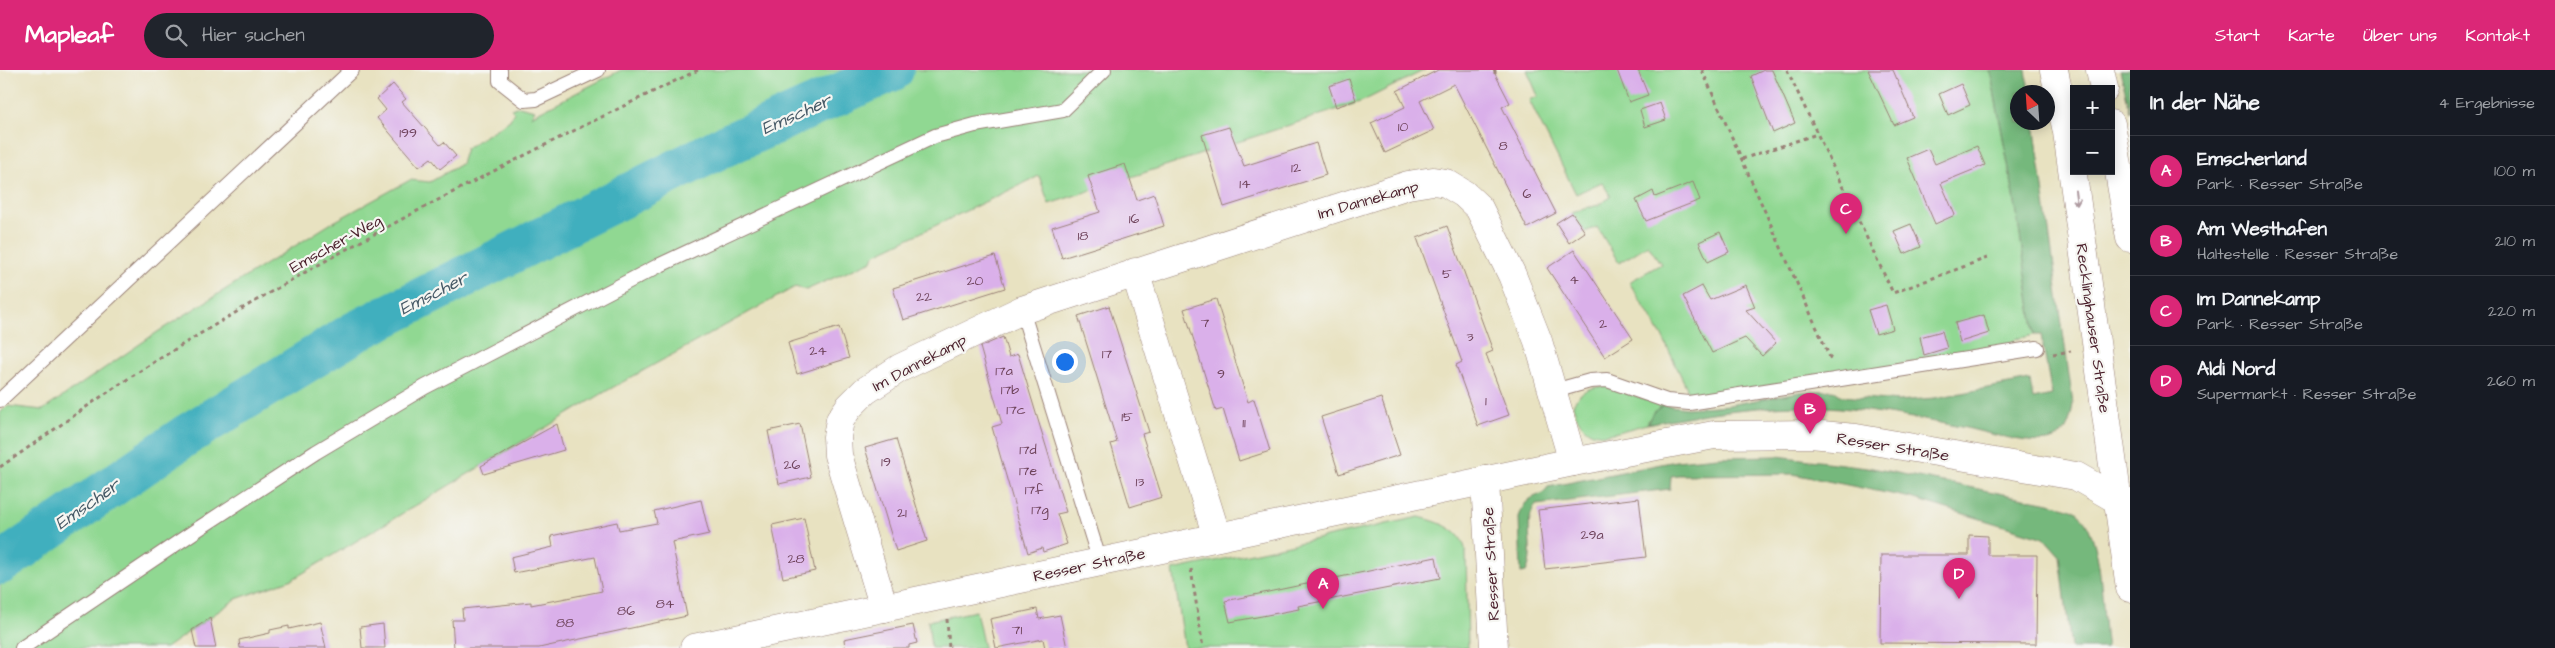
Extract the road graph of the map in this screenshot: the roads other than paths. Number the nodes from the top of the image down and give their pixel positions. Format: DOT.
graph roads {
  1 [pos="352,70"];
  2 [pos="500,70"];
  3 [pos="598,70"];
  4 [pos="1104,70"];
  5 [pos="2054,70"];
  6 [pos="2100,70"];
  7 [pos="2103,85"];
  8 [pos="2112,130"];
  9 [pos="2130,238"];
  10 [pos="1135,272"];
  11 [pos="1022,310"];
  12 [pos="2037,348"];
  13 [pos="1554,391"];
  14 [pos="0,400"];
  15 [pos="1573,462"];
  16 [pos="2122,467"];
  17 [pos="2076,476"];
  18 [pos="1485,480"];
  19 [pos="2124,501"];
  20 [pos="1217,537"];
  21 [pos="1100,562"];
  22 [pos="2130,588"];
  23 [pos="884,608"];
  24 [pos="726,645"];
  25 [pos="22,648"];
  26 [pos="694,648"];
  27 [pos="1494,648"];
  1 -- 14 [label="lane"];
  2 -- 3 [label="lane"];
  4 -- 25 [label="lane"];
  5 -- 16 [label="street, Recklinghauser Straße, one-way"];
  6 -- 7 [label="street"];
  8 -- 9 [label="street"];
  10 -- 11 [label="street, Im Dannekamp"];
  10 -- 13 [label="street, Im Dannekamp"];
  10 -- 20 [label="street"];
  11 -- 21 [label="lane"];
  11 -- 23 [label="street, Im Dannekamp"];
  12 -- 13 [label="lane"];
  13 -- 15 [label="street, Im Dannekamp"];
  15 -- 17 [label="street, Resser Straße"];
  15 -- 18 [label="street, Resser Straße"];
  16 -- 17 [label="street"];
  16 -- 19 [label="street, Recklinghauser Straße"];
  17 -- 19 [label="street, Resser Straße"];
  18 -- 20 [label="street, Resser Straße"];
  18 -- 27 [label="street, Resser Straße"];
  19 -- 22 [label="street, Recklinghauser Straße"];
  20 -- 21 [label="street, Resser Straße"];
  21 -- 23 [label="street, Resser Straße"];
  23 -- 24 [label="street, Resser Straße"];
  24 -- 26 [label="street, Resser Straße"];
}
